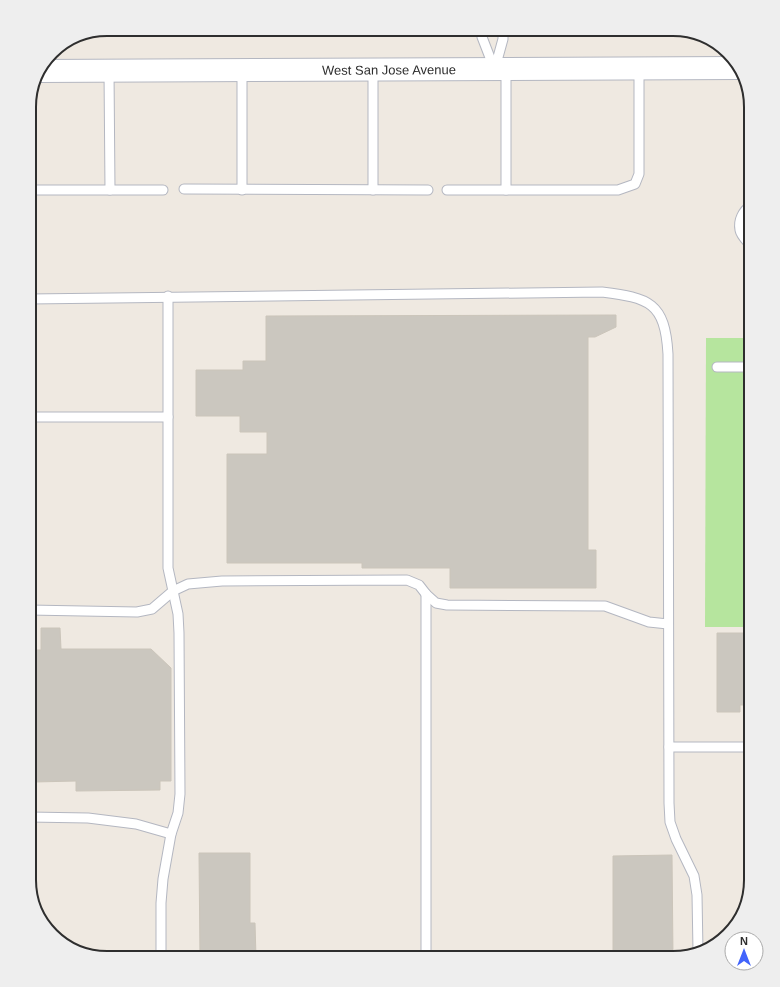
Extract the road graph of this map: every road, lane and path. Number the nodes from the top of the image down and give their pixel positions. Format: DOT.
graph roads {
  1 [pos="482,36"];
  2 [pos="504,36"];
  3 [pos="639,68"];
  4 [pos="733,68"];
  5 [pos="373,69"];
  6 [pos="242,70"];
  7 [pos="500,70"];
  8 [pos="46,71"];
  9 [pos="109,71"];
  10 [pos="184,189"];
  11 [pos="36,190"];
  12 [pos="110,190"];
  13 [pos="163,190"];
  14 [pos="242,190"];
  15 [pos="373,190"];
  16 [pos="428,190"];
  17 [pos="447,190"];
  18 [pos="506,190"];
  19 [pos="744,212"];
  20 [pos="744,236"];
  21 [pos="168,296"];
  22 [pos="36,299"];
  23 [pos="717,367"];
  24 [pos="744,367"];
  25 [pos="168,417"];
  26 [pos="36,418"];
  27 [pos="173,591"];
  28 [pos="426,594"];
  29 [pos="36,610"];
  30 [pos="668,624"];
  31 [pos="669,747"];
  32 [pos="744,747"];
  33 [pos="36,817"];
  34 [pos="171,834"];
  35 [pos="698,947"];
  36 [pos="161,951"];
  37 [pos="426,951"];
  1 -- 7 [label="lane"];
  2 -- 7 [label="lane"];
  3 -- 4 [label="street, West San Jose Avenue"];
  3 -- 7 [label="street, West San Jose Avenue"];
  3 -- 18 [label="lane"];
  5 -- 6 [label="street, West San Jose Avenue"];
  5 -- 7 [label="street, West San Jose Avenue"];
  5 -- 15 [label="lane"];
  6 -- 9 [label="street, West San Jose Avenue"];
  6 -- 14 [label="lane"];
  7 -- 18 [label="lane"];
  8 -- 9 [label="street, West San Jose Avenue"];
  9 -- 12 [label="lane"];
  10 -- 14 [label="lane"];
  11 -- 12 [label="lane"];
  12 -- 13 [label="lane"];
  14 -- 15 [label="lane"];
  15 -- 16 [label="lane"];
  17 -- 18 [label="lane"];
  19 -- 20 [label="lane"];
  21 -- 22 [label="lane"];
  21 -- 25 [label="lane"];
  21 -- 30 [label="lane"];
  23 -- 24 [label="lane"];
  25 -- 26 [label="lane"];
  25 -- 27 [label="lane"];
  27 -- 28 [label="lane"];
  27 -- 29 [label="lane"];
  27 -- 34 [label="lane"];
  28 -- 30 [label="lane"];
  28 -- 37 [label="lane"];
  30 -- 31 [label="lane"];
  31 -- 32 [label="lane"];
  31 -- 35 [label="lane"];
  33 -- 34 [label="lane"];
  34 -- 36 [label="lane"];
}
